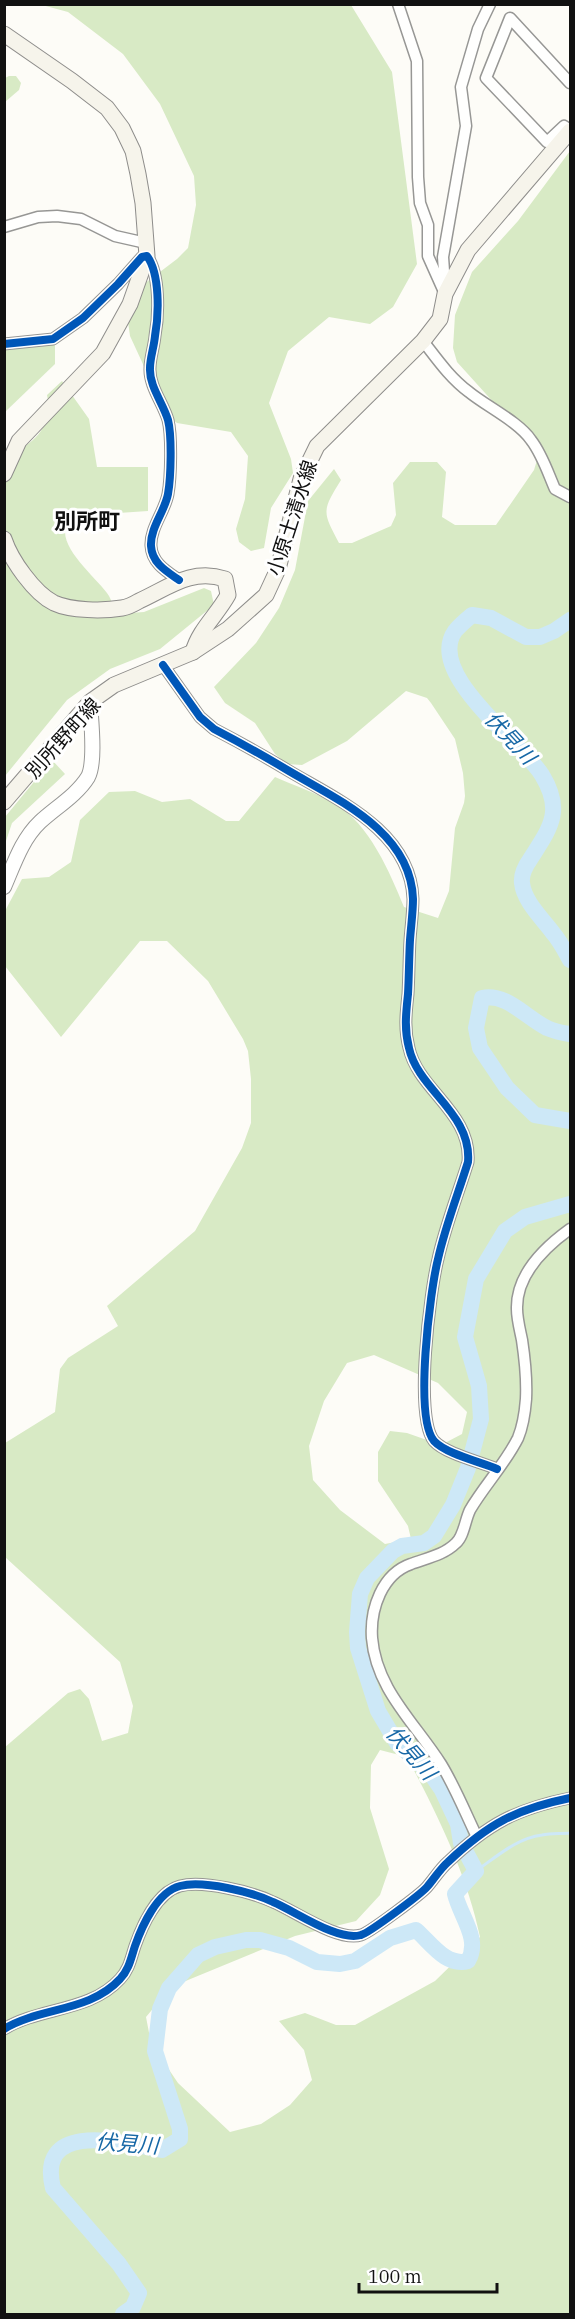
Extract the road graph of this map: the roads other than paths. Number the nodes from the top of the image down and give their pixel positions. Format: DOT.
graph roads {
  1 [pos="398,4"];
  2 [pos="490,4"];
  3 [pos="4,34"];
  4 [pos="570,83"];
  5 [pos="570,131"];
  6 [pos="4,227"];
  7 [pos="147,249"];
  8 [pos="445,294"];
  9 [pos="423,341"];
  10 [pos="4,344"];
  11 [pos="4,474"];
  12 [pos="570,497"];
  13 [pos="4,539"];
  14 [pos="179,580"];
  15 [pos="193,652"];
  16 [pos="163,665"];
  17 [pos="90,702"];
  18 [pos="4,802"];
  19 [pos="4,887"];
  20 [pos="570,1229"];
  21 [pos="498,1468"];
  22 [pos="570,1798"];
  23 [pos="477,1837"];
  24 [pos="4,2029"];
  1 -- 8 [label="street"];
  2 -- 8 [label="street"];
  3 -- 7 [label="main road"];
  4 -- 5 [label="street"];
  5 -- 8 [label="main road, 小原土清水線"];
  6 -- 7 [label="street"];
  7 -- 10 [label="street"];
  7 -- 11 [label="main road"];
  7 -- 14 [label="street"];
  8 -- 9 [label="main road, 小原土清水線"];
  9 -- 12 [label="street"];
  9 -- 15 [label="main road, 小原土清水線"];
  13 -- 14 [label="main road"];
  14 -- 15 [label="main road"];
  15 -- 16 [label="main road, 別所野町線"];
  16 -- 17 [label="main road, 別所野町線"];
  16 -- 21 [label="street"];
  17 -- 18 [label="main road, 別所野町線"];
  17 -- 19 [label="street"];
  20 -- 21 [label="street"];
  21 -- 23 [label="street"];
  22 -- 23 [label="street"];
  23 -- 24 [label="street"];
}
